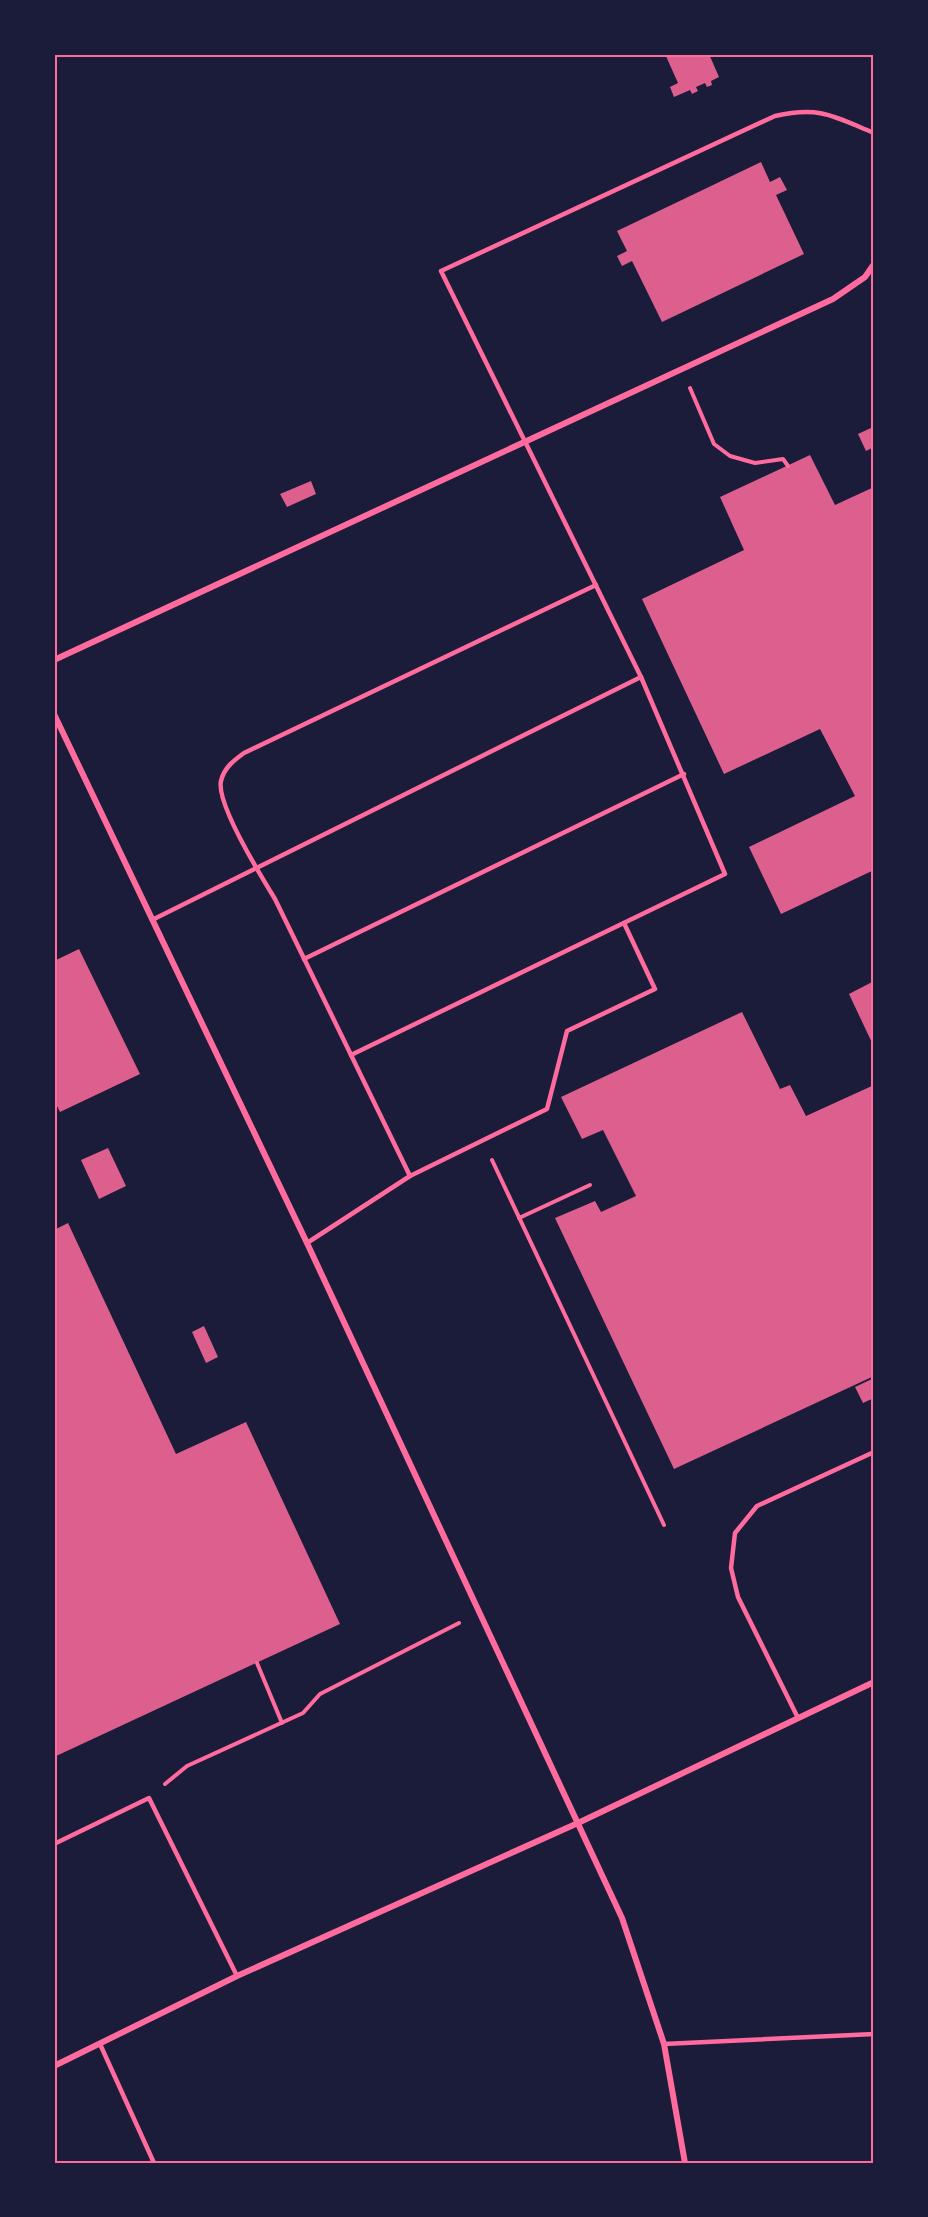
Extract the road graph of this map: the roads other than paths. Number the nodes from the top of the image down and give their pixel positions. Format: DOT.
graph roads {
  1 [pos="874,133"];
  2 [pos="874,264"];
  3 [pos="526,441"];
  4 [pos="596,585"];
  5 [pos="54,660"];
  6 [pos="641,677"];
  7 [pos="54,714"];
  8 [pos="684,774"];
  9 [pos="256,868"];
  10 [pos="152,920"];
  11 [pos="624,923"];
  12 [pos="304,959"];
  13 [pos="351,1055"];
  14 [pos="410,1176"];
  15 [pos="307,1243"];
  16 [pos="874,1452"];
  17 [pos="874,1682"];
  18 [pos="798,1718"];
  19 [pos="578,1823"];
  20 [pos="54,1844"];
  21 [pos="237,1976"];
  22 [pos="874,2034"];
  23 [pos="100,2044"];
  24 [pos="664,2044"];
  25 [pos="54,2066"];
  26 [pos="154,2163"];
  27 [pos="685,2163"];
  1 -- 3 [label="lane"];
  2 -- 3 [label="street"];
  3 -- 4 [label="lane"];
  3 -- 5 [label="street"];
  4 -- 6 [label="lane"];
  4 -- 9 [label="lane"];
  6 -- 8 [label="lane"];
  6 -- 9 [label="lane"];
  7 -- 10 [label="street"];
  8 -- 11 [label="lane"];
  8 -- 12 [label="lane"];
  9 -- 10 [label="lane"];
  9 -- 12 [label="lane"];
  10 -- 15 [label="street"];
  11 -- 13 [label="lane"];
  11 -- 14 [label="lane"];
  12 -- 13 [label="lane"];
  13 -- 14 [label="lane"];
  14 -- 15 [label="lane"];
  15 -- 19 [label="street"];
  16 -- 18 [label="lane"];
  17 -- 18 [label="street"];
  18 -- 19 [label="street"];
  19 -- 21 [label="street"];
  19 -- 24 [label="street"];
  20 -- 21 [label="lane"];
  21 -- 23 [label="street"];
  22 -- 24 [label="lane"];
  23 -- 25 [label="street"];
  23 -- 26 [label="lane"];
  24 -- 27 [label="street"];
}
